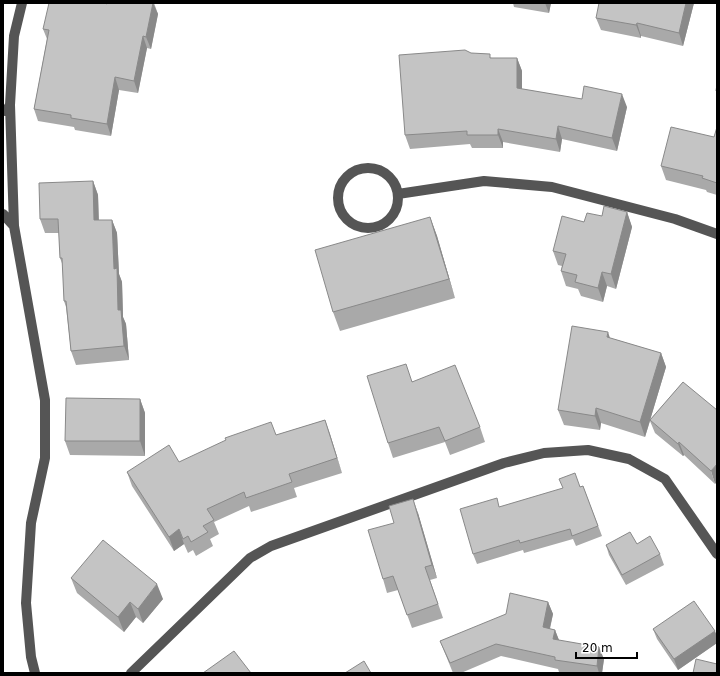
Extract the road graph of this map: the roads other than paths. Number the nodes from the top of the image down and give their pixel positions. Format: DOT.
graph roads {
  1 [pos="22,3"];
  2 [pos="10,105"];
  3 [pos="3,117"];
  4 [pos="398,194"];
  5 [pos="3,214"];
  6 [pos="14,226"];
  7 [pos="717,234"];
  8 [pos="717,554"];
  9 [pos="35,673"];
  10 [pos="130,673"];
  1 -- 2 [label="street"];
  2 -- 3 [label="street"];
  2 -- 6 [label="street"];
  4 -- 4 [label="street"];
  4 -- 7 [label="street"];
  5 -- 6 [label="street"];
  6 -- 9 [label="street"];
  8 -- 10 [label="street"];
}
